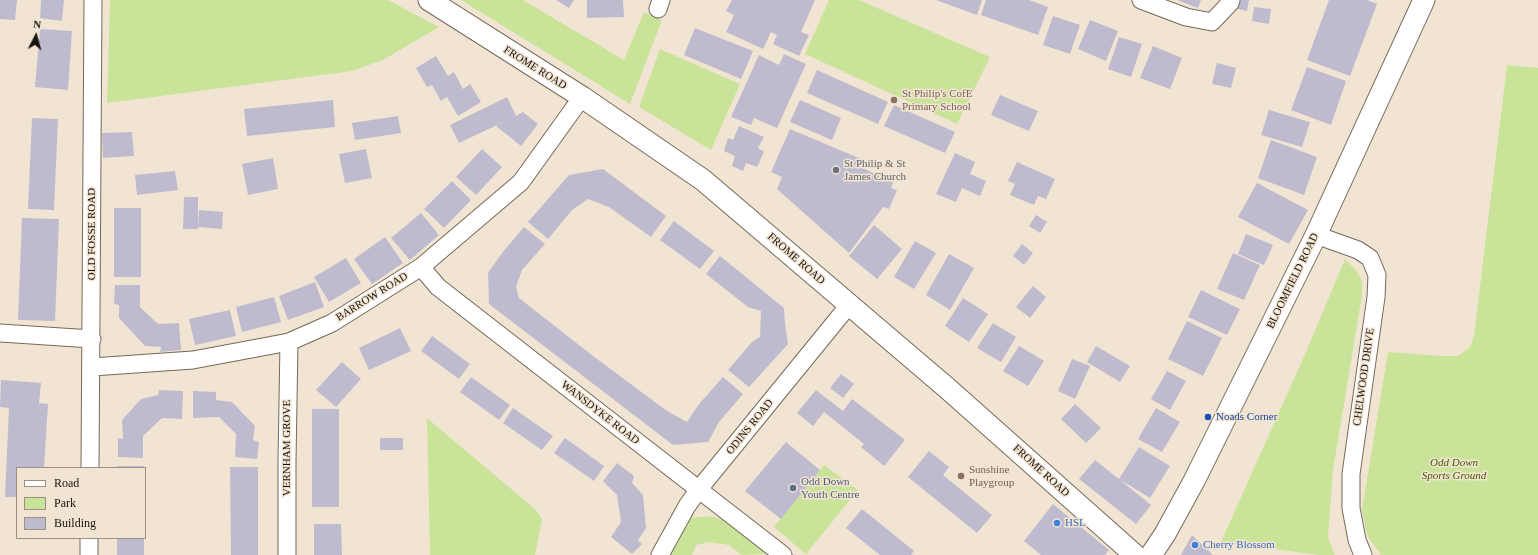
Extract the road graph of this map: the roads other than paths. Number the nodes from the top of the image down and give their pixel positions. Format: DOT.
graph roads {
  1 [pos="93,0"];
  2 [pos="429,0"];
  3 [pos="1141,0"];
  4 [pos="1231,0"];
  5 [pos="1424,0"];
  6 [pos="582,97"];
  7 [pos="1316,235"];
  8 [pos="421,267"];
  9 [pos="849,305"];
  10 [pos="0,333"];
  11 [pos="92,339"];
  12 [pos="289,342"];
  13 [pos="92,367"];
  14 [pos="90,467"];
  15 [pos="699,489"];
  16 [pos="89,539"];
  17 [pos="89,555"];
  18 [pos="287,555"];
  19 [pos="660,555"];
  20 [pos="783,555"];
  21 [pos="1135,555"];
  22 [pos="1151,555"];
  23 [pos="1363,555"];
  1 -- 11 [label="street, OLD FOSSE ROAD"];
  2 -- 6 [label="street, FROME ROAD"];
  3 -- 4 [label="street"];
  5 -- 7 [label="street, BLOOMFIELD ROAD"];
  6 -- 8 [label="street, BARROW ROAD"];
  6 -- 9 [label="street, FROME ROAD"];
  7 -- 22 [label="street, BLOOMFIELD ROAD"];
  7 -- 23 [label="street, CHELWOOD DRIVE"];
  8 -- 12 [label="street, BARROW ROAD"];
  8 -- 15 [label="street, WANSDYKE ROAD"];
  9 -- 15 [label="street, ODINS ROAD"];
  9 -- 21 [label="street, FROME ROAD"];
  10 -- 11 [label="street"];
  11 -- 13 [label="street, OLD FOSSE ROAD"];
  12 -- 13 [label="street, BARROW ROAD"];
  12 -- 18 [label="street, VERNHAM GROVE"];
  13 -- 14 [label="street, OLD FOSSE ROAD"];
  15 -- 19 [label="street, ODINS ROAD"];
  15 -- 20 [label="street, WANSDYKE ROAD"];
  16 -- 17 [label="street"];
}
